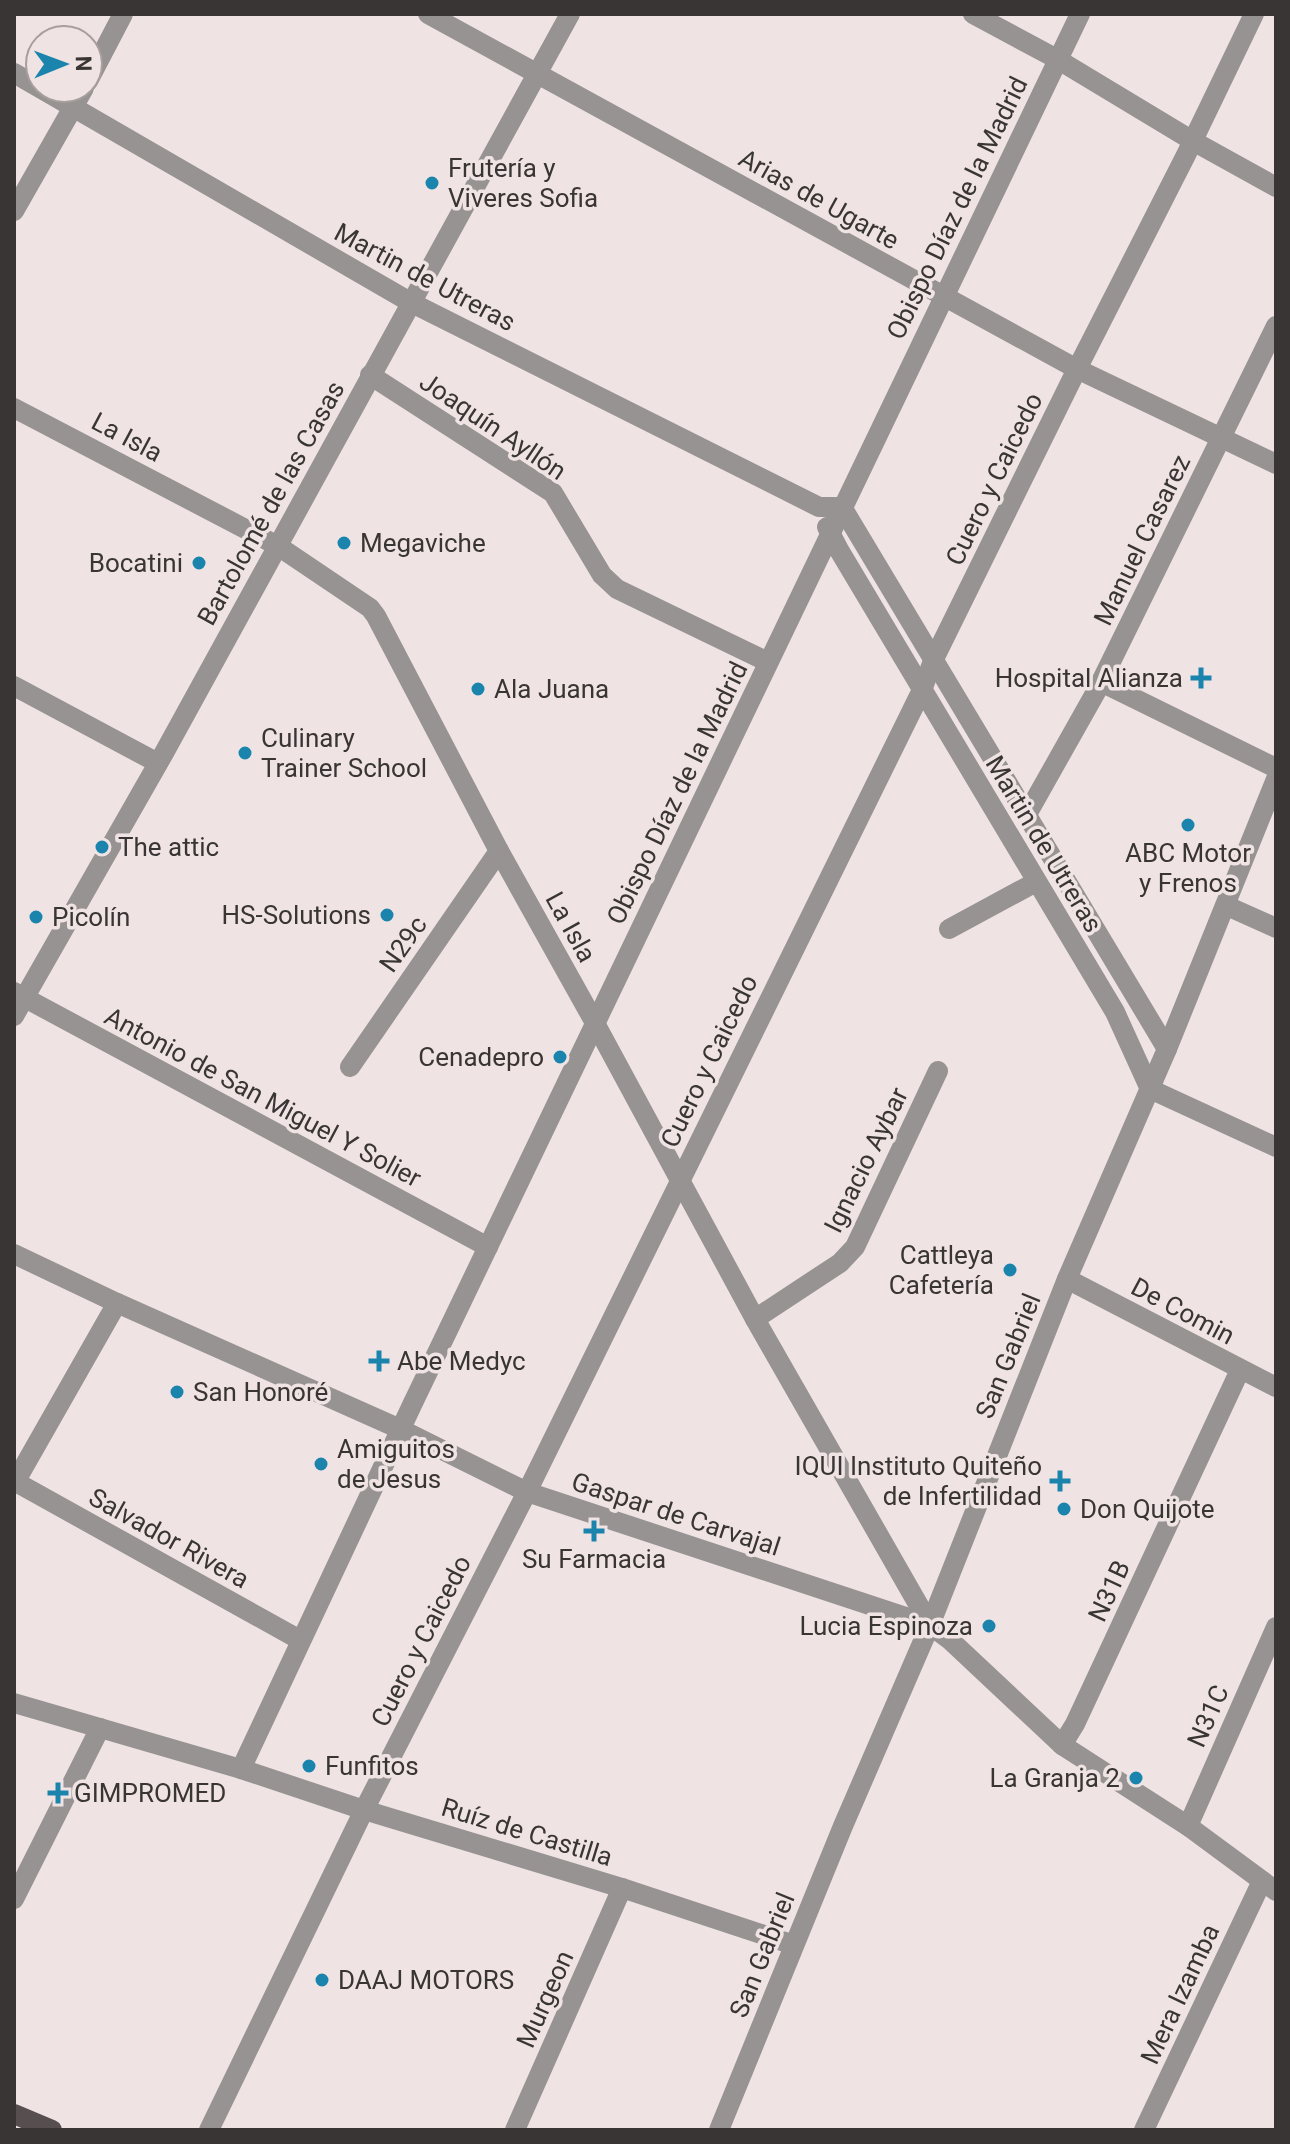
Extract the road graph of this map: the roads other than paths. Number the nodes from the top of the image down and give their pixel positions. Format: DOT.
graph roads {
  1 [pos="123,14"];
  2 [pos="428,14"];
  3 [pos="570,14"];
  4 [pos="973,14"];
  5 [pos="1080,14"];
  6 [pos="1254,14"];
  7 [pos="104,50"];
  8 [pos="1057,59"];
  9 [pos="14,73"];
  10 [pos="537,74"];
  11 [pos="75,104"];
  12 [pos="73,108"];
  13 [pos="1193,141"];
  14 [pos="1276,187"];
  15 [pos="14,211"];
  16 [pos="944,296"];
  17 [pos="410,302"];
  18 [pos="1276,326"];
  19 [pos="1077,369"];
  20 [pos="370,375"];
  21 [pos="14,408"];
  22 [pos="1221,438"];
  23 [pos="1276,464"];
  24 [pos="842,507"];
  25 [pos="821,508"];
  26 [pos="830,535"];
  27 [pos="278,546"];
  28 [pos="933,661"];
  29 [pos="768,662"];
  30 [pos="1101,682"];
  31 [pos="14,686"];
  32 [pos="922,690"];
  33 [pos="158,763"];
  34 [pos="1276,768"];
  35 [pos="1276,779"];
  36 [pos="1026,816"];
  37 [pos="499,851"];
  38 [pos="1036,882"];
  39 [pos="1227,906"];
  40 [pos="1276,928"];
  41 [pos="949,929"];
  42 [pos="17,1002"];
  43 [pos="595,1023"];
  44 [pos="1167,1049"];
  45 [pos="350,1067"];
  46 [pos="938,1071"];
  47 [pos="1150,1089"];
  48 [pos="1276,1147"];
  49 [pos="679,1181"];
  50 [pos="488,1247"];
  51 [pos="14,1254"];
  52 [pos="1067,1279"];
  53 [pos="117,1303"];
  54 [pos="755,1319"];
  55 [pos="1240,1370"];
  56 [pos="1276,1387"];
  57 [pos="400,1429"];
  58 [pos="14,1482"];
  59 [pos="527,1492"];
  60 [pos="930,1625"];
  61 [pos="1276,1627"];
  62 [pos="300,1640"];
  63 [pos="14,1703"];
  64 [pos="100,1728"];
  65 [pos="1062,1745"];
  66 [pos="241,1769"];
  67 [pos="364,1810"];
  68 [pos="1188,1826"];
  69 [pos="1269,1886"];
  70 [pos="622,1888"];
  71 [pos="14,1899"];
  72 [pos="794,1945"];
  73 [pos="14,2114"];
  74 [pos="52,2130"];
  75 [pos="209,2130"];
  76 [pos="515,2130"];
  77 [pos="719,2130"];
  78 [pos="1144,2130"];
  1 -- 7 [label="street"];
  2 -- 10 [label="street, Arias de Ugarte"];
  3 -- 10 [label="street, Bartolomé de las Casas"];
  4 -- 8 [label="street"];
  5 -- 8 [label="street, Obispo Díaz de la Madrid"];
  6 -- 13 [label="street, Cuero y Caicedo"];
  8 -- 13 [label="street"];
  8 -- 16 [label="street, Obispo Díaz de la Madrid"];
  9 -- 12 [label="street, Martin de Utreras"];
  10 -- 16 [label="street, Arias de Ugarte"];
  10 -- 17 [label="street, Bartolomé de las Casas"];
  11 -- 12 [label="street"];
  12 -- 15 [label="street"];
  12 -- 17 [label="street, Martin de Utreras"];
  13 -- 14 [label="street"];
  13 -- 19 [label="street, Cuero y Caicedo"];
  16 -- 19 [label="street, Arias de Ugarte"];
  16 -- 24 [label="street, Obispo Díaz de la Madrid"];
  17 -- 20 [label="street, Bartolomé de las Casas"];
  17 -- 25 [label="street, Martin de Utreras"];
  18 -- 22 [label="street, Manuel Casarez"];
  19 -- 22 [label="street, Arias de Ugarte"];
  19 -- 28 [label="street, Cuero y Caicedo"];
  20 -- 27 [label="street, Bartolomé de las Casas"];
  20 -- 29 [label="street, Joaquín Ayllón"];
  21 -- 27 [label="street, La Isla"];
  22 -- 23 [label="street, Arias de Ugarte"];
  22 -- 30 [label="street, Manuel Casarez"];
  24 -- 25 [label="street, Martin de Utreras"];
  24 -- 26 [label="street, Obispo Díaz de la Madrid"];
  24 -- 28 [label="street, Martin de Utreras"];
  25 -- 26 [label="street, Martin de Utreras"];
  26 -- 29 [label="street, Obispo Díaz de la Madrid"];
  26 -- 32 [label="street, Martin de Utreras"];
  27 -- 33 [label="street, Bartolomé de las Casas"];
  27 -- 37 [label="street, La Isla"];
  28 -- 32 [label="street, Cuero y Caicedo"];
  28 -- 36 [label="street, Martin de Utreras"];
  29 -- 43 [label="street, Obispo Díaz de la Madrid"];
  30 -- 34 [label="street"];
  30 -- 36 [label="street, Manuel Casarez"];
  31 -- 33 [label="street"];
  32 -- 38 [label="street, Martin de Utreras"];
  32 -- 49 [label="street, Cuero y Caicedo"];
  33 -- 42 [label="street, Bartolomé de las Casas"];
  35 -- 39 [label="street, San Gabriel"];
  36 -- 44 [label="street, Martin de Utreras"];
  37 -- 43 [label="street, La Isla"];
  37 -- 45 [label="street, N29c"];
  38 -- 41 [label="street"];
  38 -- 47 [label="street, Martin de Utreras"];
  39 -- 40 [label="street"];
  39 -- 44 [label="street, San Gabriel"];
  42 -- 50 [label="street, Antonio de San Miguel Y Solier"];
  43 -- 49 [label="street, La Isla"];
  43 -- 50 [label="street, Obispo Díaz de la Madrid"];
  44 -- 47 [label="street, San Gabriel"];
  46 -- 54 [label="street, Ignacio Aybar"];
  47 -- 48 [label="street"];
  47 -- 52 [label="street, San Gabriel"];
  49 -- 54 [label="street, La Isla"];
  49 -- 59 [label="street, Cuero y Caicedo"];
  50 -- 57 [label="street, Obispo Díaz de la Madrid"];
  51 -- 53 [label="street, Gaspar de Carvajal"];
  52 -- 55 [label="street, De Comin"];
  52 -- 60 [label="street, San Gabriel"];
  53 -- 57 [label="street, Gaspar de Carvajal"];
  53 -- 58 [label="street"];
  54 -- 60 [label="street, La Isla"];
  55 -- 56 [label="street, De Comin"];
  55 -- 65 [label="street, N31B"];
  57 -- 59 [label="street, Gaspar de Carvajal"];
  57 -- 62 [label="street, Obispo Díaz de la Madrid"];
  58 -- 62 [label="street, Salvador Rivera"];
  59 -- 60 [label="street, Gaspar de Carvajal"];
  59 -- 67 [label="street, Cuero y Caicedo"];
  60 -- 65 [label="street, Gaspar de Carvajal"];
  60 -- 72 [label="street, San Gabriel"];
  61 -- 68 [label="street, N31C"];
  62 -- 66 [label="street, Obispo Díaz de la Madrid"];
  63 -- 64 [label="street, Ruíz de Castilla"];
  64 -- 66 [label="street, Ruíz de Castilla"];
  64 -- 71 [label="street"];
  65 -- 68 [label="street, Gaspar de Carvajal"];
  66 -- 67 [label="street, Ruíz de Castilla"];
  67 -- 70 [label="street, Ruíz de Castilla"];
  67 -- 75 [label="street, Cuero y Caicedo"];
  68 -- 69 [label="street, Gaspar de Carvajal"];
  69 -- 78 [label="street, Mera Izamba"];
  70 -- 72 [label="street, Ruíz de Castilla"];
  70 -- 76 [label="street, Murgeon"];
  72 -- 77 [label="street, San Gabriel"];
  73 -- 74 [label="main road"];
}
